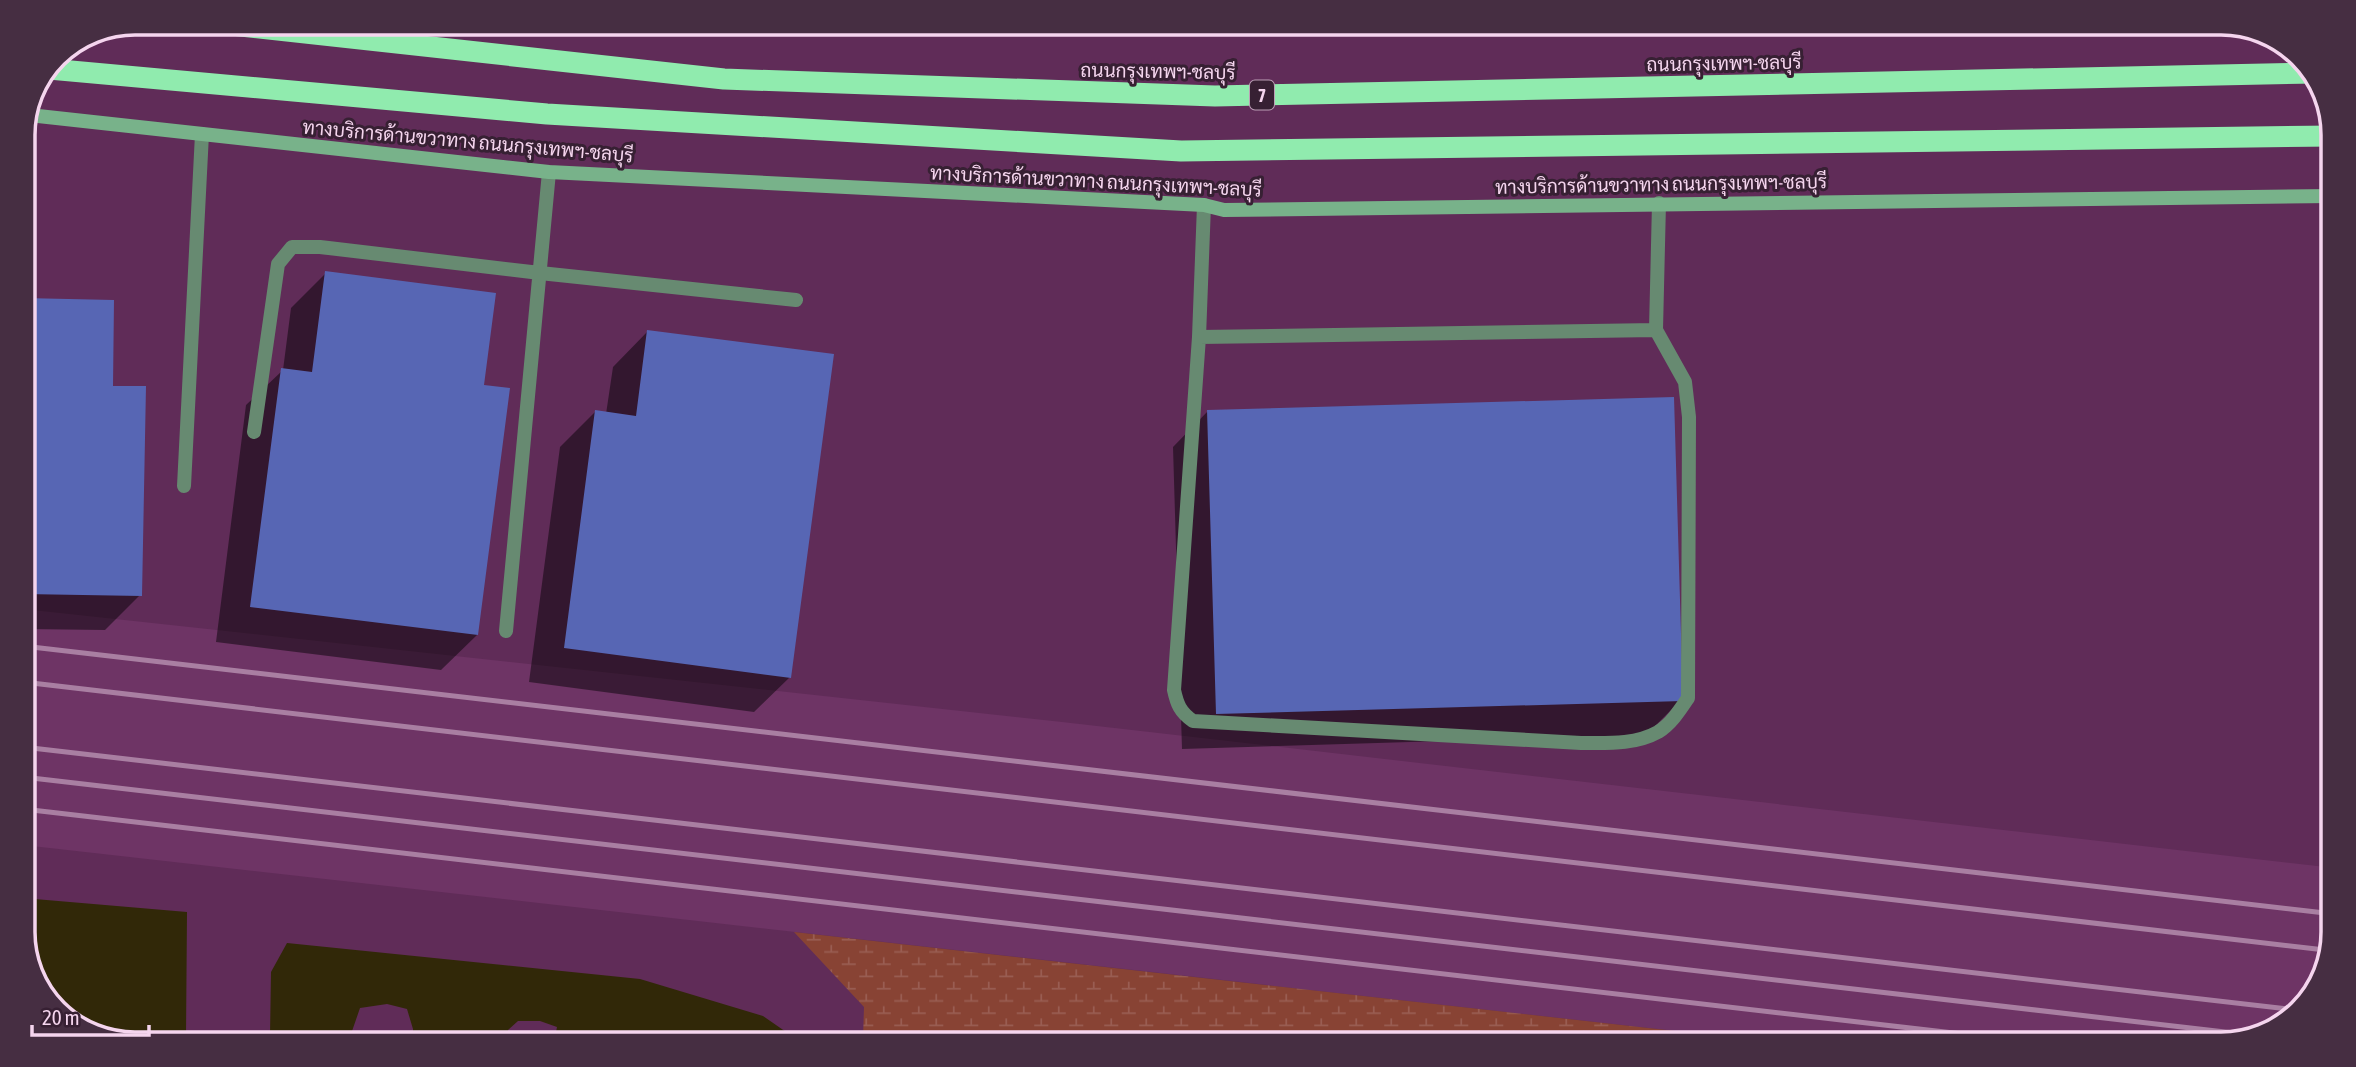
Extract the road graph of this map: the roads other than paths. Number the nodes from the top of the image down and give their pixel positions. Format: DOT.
graph roads {
  1 [pos="322,35"];
  2 [pos="60,70"];
  3 [pos="2299,73"];
  4 [pos="37,117"];
  5 [pos="202,134"];
  6 [pos="2321,136"];
  7 [pos="549,172"];
  8 [pos="2321,196"];
  9 [pos="1659,204"];
  10 [pos="1204,205"];
  11 [pos="540,273"];
  12 [pos="796,300"];
  13 [pos="1656,330"];
  14 [pos="1199,337"];
  15 [pos="254,432"];
  16 [pos="184,486"];
  17 [pos="506,631"];
  1 -- 3 [label="highway, ถนนกรุงเทพฯ-ชลบุรี / 7"];
  2 -- 6 [label="highway"];
  4 -- 5 [label="main road, ทางบริการด้านขวาทาง ถนนกรุงเทพฯ-ชลบุรี"];
  5 -- 7 [label="main road, ทางบริการด้านขวาทาง ถนนกรุงเทพฯ-ชลบุรี"];
  5 -- 16 [label="lane"];
  7 -- 10 [label="main road, ทางบริการด้านขวาทาง ถนนกรุงเทพฯ-ชลบุรี"];
  7 -- 11 [label="lane"];
  8 -- 9 [label="main road, ทางบริการด้านขวาทาง ถนนกรุงเทพฯ-ชลบุรี"];
  9 -- 10 [label="main road, ทางบริการด้านขวาทาง ถนนกรุงเทพฯ-ชลบุรี"];
  9 -- 13 [label="lane"];
  10 -- 14 [label="lane"];
  11 -- 12 [label="lane"];
  11 -- 15 [label="lane"];
  11 -- 17 [label="lane"];
  13 -- 14 [label="lane"];
  13 -- 14 [label="lane"];
}
